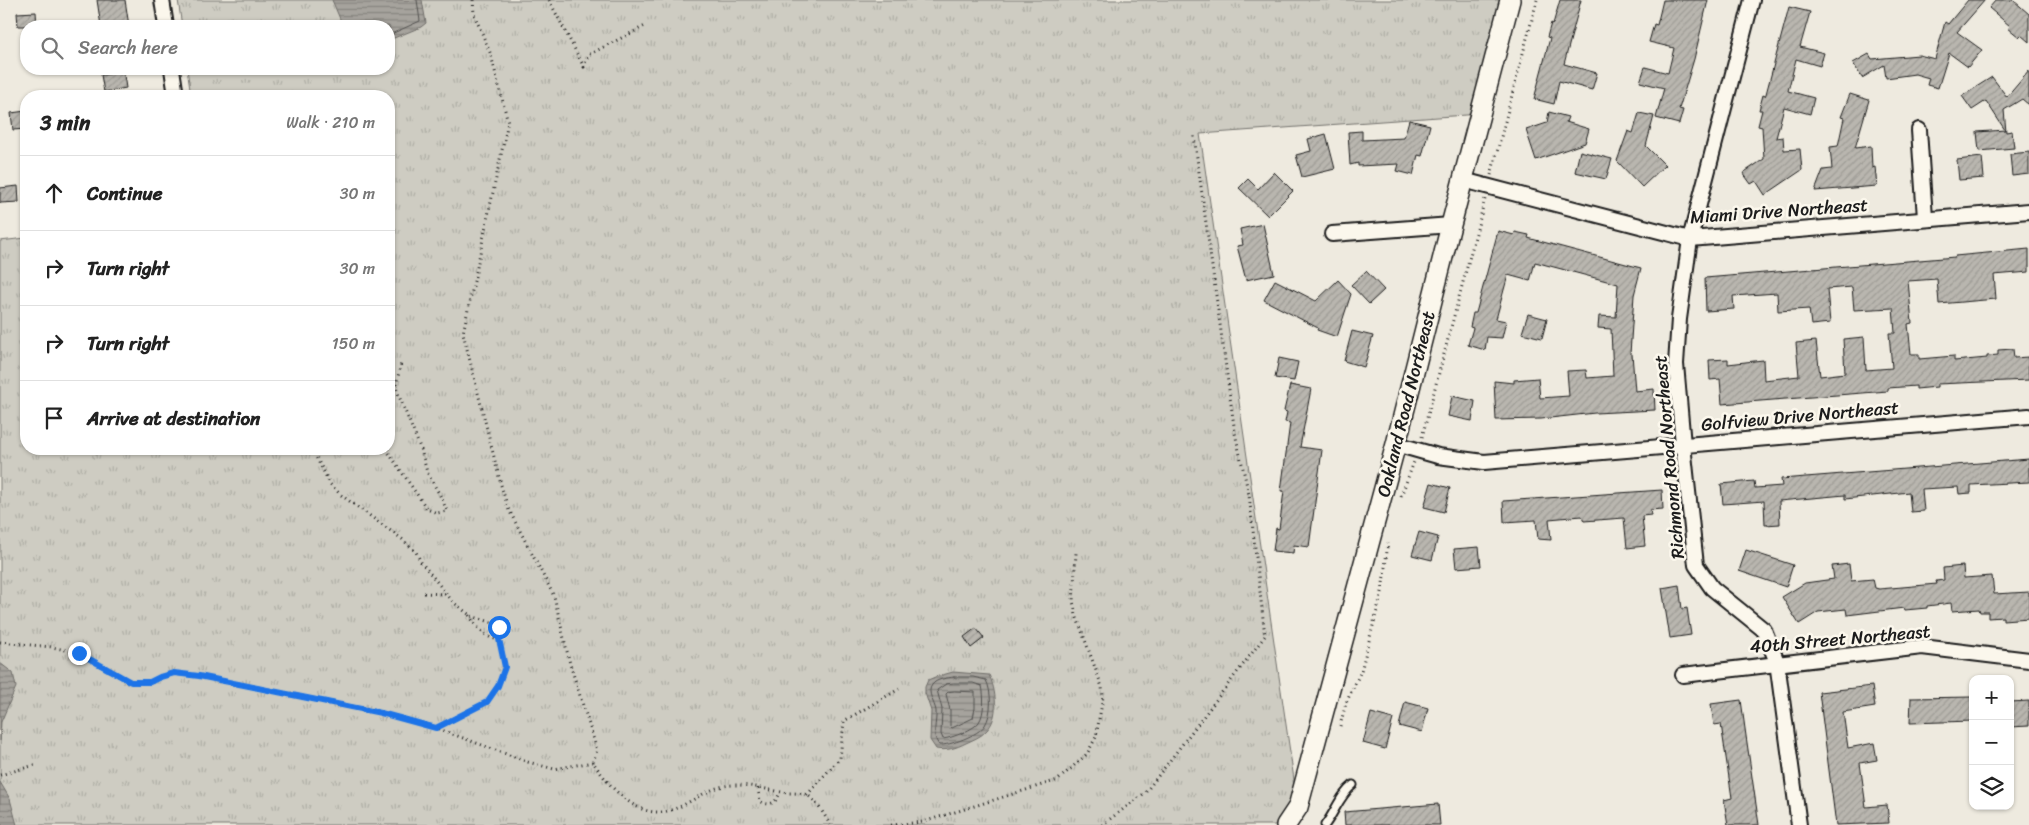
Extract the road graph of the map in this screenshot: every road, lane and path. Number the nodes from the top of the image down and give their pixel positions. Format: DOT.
graph roads {
  1 [pos="162,0"];
  2 [pos="473,0"];
  3 [pos="549,0"];
  4 [pos="1510,0"];
  5 [pos="1538,0"];
  6 [pos="1752,0"];
  7 [pos="165,20"];
  8 [pos="648,25"];
  9 [pos="173,75"];
  10 [pos="175,90"];
  11 [pos="1919,130"];
  12 [pos="1194,136"];
  13 [pos="1490,178"];
  14 [pos="1463,180"];
  15 [pos="1485,197"];
  16 [pos="2029,211"];
  17 [pos="1925,218"];
  18 [pos="1451,225"];
  19 [pos="1332,234"];
  20 [pos="1690,238"];
  21 [pos="400,363"];
  22 [pos="2029,416"];
  23 [pos="1421,440"];
  24 [pos="1396,444"];
  25 [pos="1683,445"];
  26 [pos="315,455"];
  27 [pos="390,455"];
  28 [pos="1415,461"];
  29 [pos="1398,503"];
  30 [pos="1388,539"];
  31 [pos="1076,553"];
  32 [pos="424,593"];
  33 [pos="447,594"];
  34 [pos="469,614"];
  35 [pos="500,640"];
  36 [pos="0,642"];
  37 [pos="2029,660"];
  38 [pos="1777,662"];
  39 [pos="1683,674"];
  40 [pos="898,689"];
  41 [pos="436,728"];
  42 [pos="1338,730"];
  43 [pos="593,762"];
  44 [pos="35,765"];
  45 [pos="0,775"];
  46 [pos="1353,785"];
  47 [pos="758,788"];
  48 [pos="780,792"];
  49 [pos="806,795"];
  50 [pos="1299,816"];
  51 [pos="830,825"];
  52 [pos="892,825"];
  53 [pos="1102,825"];
  54 [pos="1286,825"];
  55 [pos="1325,825"];
  56 [pos="1799,825"];
  1 -- 7 [label="street"];
  2 -- 43 [label="path"];
  3 -- 8 [label="path"];
  4 -- 14 [label="main road, Oakland Road Northeast"];
  5 -- 13 [label="path"];
  6 -- 20 [label="street, Richmond Road Northeast"];
  9 -- 10 [label="street"];
  11 -- 17 [label="street"];
  12 -- 53 [label="path"];
  14 -- 18 [label="main road, Oakland Road Northeast"];
  14 -- 20 [label="street, Miami Drive Northeast"];
  15 -- 23 [label="path"];
  16 -- 17 [label="street, Miami Drive Northeast"];
  17 -- 20 [label="street, Miami Drive Northeast"];
  18 -- 19 [label="street"];
  18 -- 24 [label="main road, Oakland Road Northeast"];
  20 -- 25 [label="street, Richmond Road Northeast"];
  21 -- 27 [label="path"];
  22 -- 25 [label="street, Golfview Drive Northeast"];
  24 -- 25 [label="street, Golfview Drive Northeast"];
  24 -- 50 [label="main road, Oakland Road Northeast"];
  25 -- 38 [label="street, Richmond Road Northeast"];
  26 -- 33 [label="path"];
  28 -- 29 [label="path"];
  30 -- 42 [label="path"];
  31 -- 52 [label="path"];
  32 -- 33 [label="path"];
  33 -- 34 [label="path"];
  34 -- 35 [label="path"];
  34 -- 35 [label="path"];
  35 -- 41 [label="path"];
  36 -- 41 [label="path"];
  37 -- 38 [label="street, 40th Street Northeast"];
  38 -- 39 [label="street, 40th Street Northeast"];
  38 -- 56 [label="street, Richmond Road Northeast"];
  40 -- 49 [label="path"];
  41 -- 43 [label="path"];
  43 -- 48 [label="path"];
  44 -- 45 [label="path"];
  46 -- 55 [label="lane"];
  47 -- 48 [label="path"];
  48 -- 49 [label="path"];
  49 -- 51 [label="path"];
  50 -- 54 [label="main road, Oakland Road Northeast"];
}
